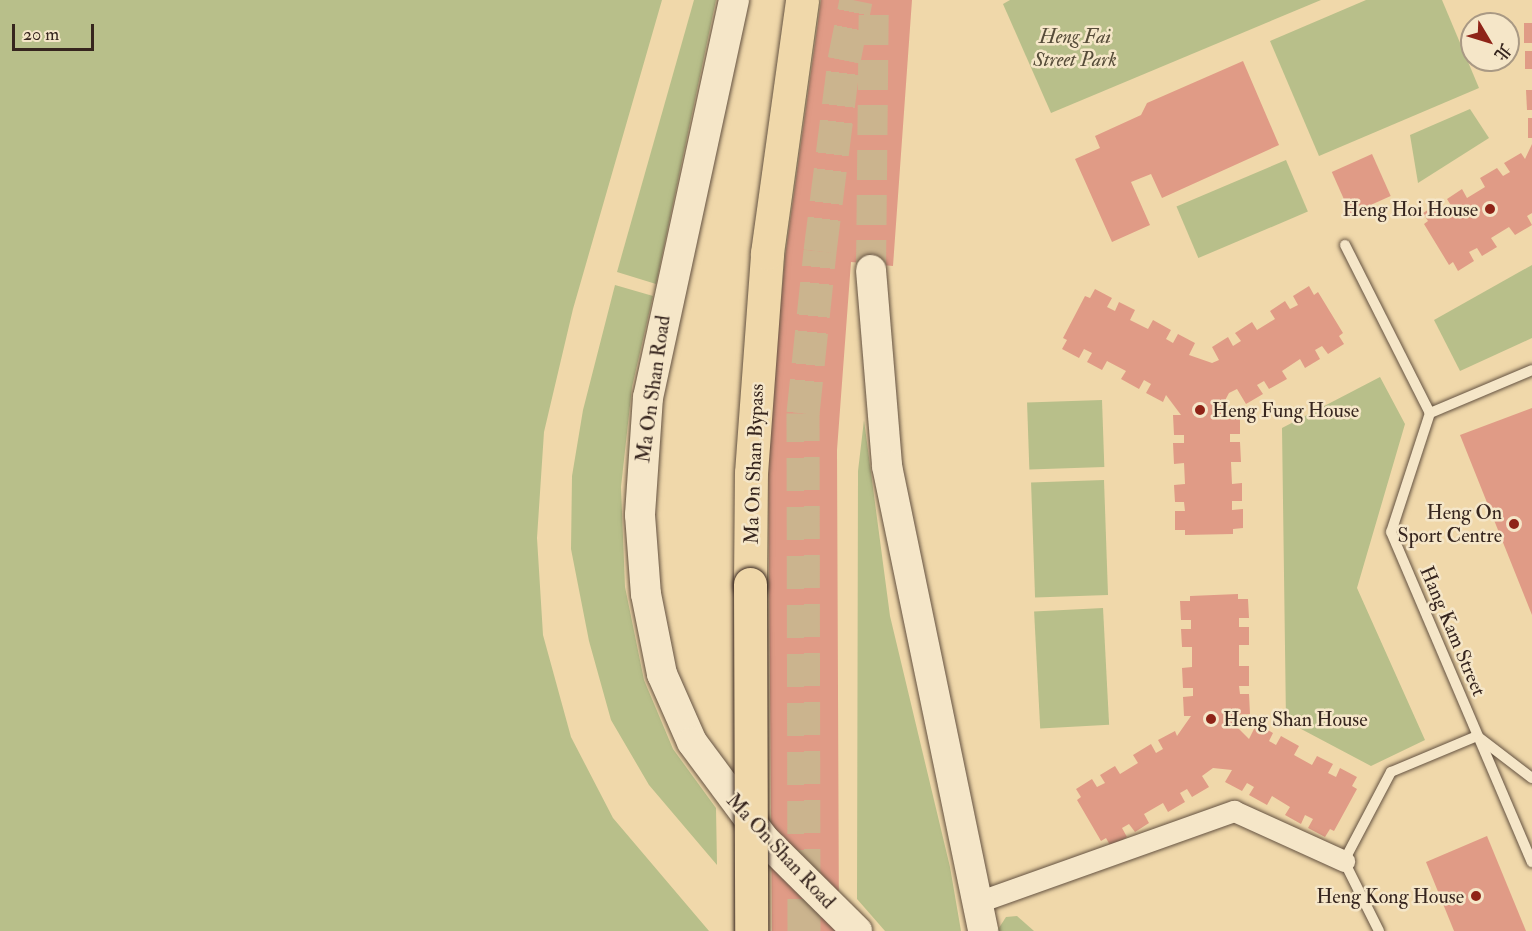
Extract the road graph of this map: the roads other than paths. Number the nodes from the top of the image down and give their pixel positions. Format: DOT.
graph roads {
  1 [pos="734,0"];
  2 [pos="802,0"];
  3 [pos="1345,245"];
  4 [pos="871,270"];
  5 [pos="1532,370"];
  6 [pos="1430,413"];
  7 [pos="1477,736"];
  8 [pos="1532,778"];
  9 [pos="1344,861"];
  10 [pos="1532,862"];
  11 [pos="978,902"];
  12 [pos="751,931"];
  13 [pos="856,931"];
  14 [pos="983,931"];
  15 [pos="1378,931"];
  1 -- 13 [label="main road, Ma On Shan Road"];
  2 -- 12 [label="main road, Ma On Shan Bypass, bridge"];
  3 -- 6 [label="lane"];
  4 -- 11 [label="main road"];
  5 -- 6 [label="lane"];
  6 -- 7 [label="lane, Hang Kam Street"];
  7 -- 8 [label="lane"];
  7 -- 9 [label="lane"];
  7 -- 10 [label="lane, Hang Kam Street"];
  9 -- 11 [label="street"];
  9 -- 15 [label="lane"];
  11 -- 14 [label="main road"];
}
